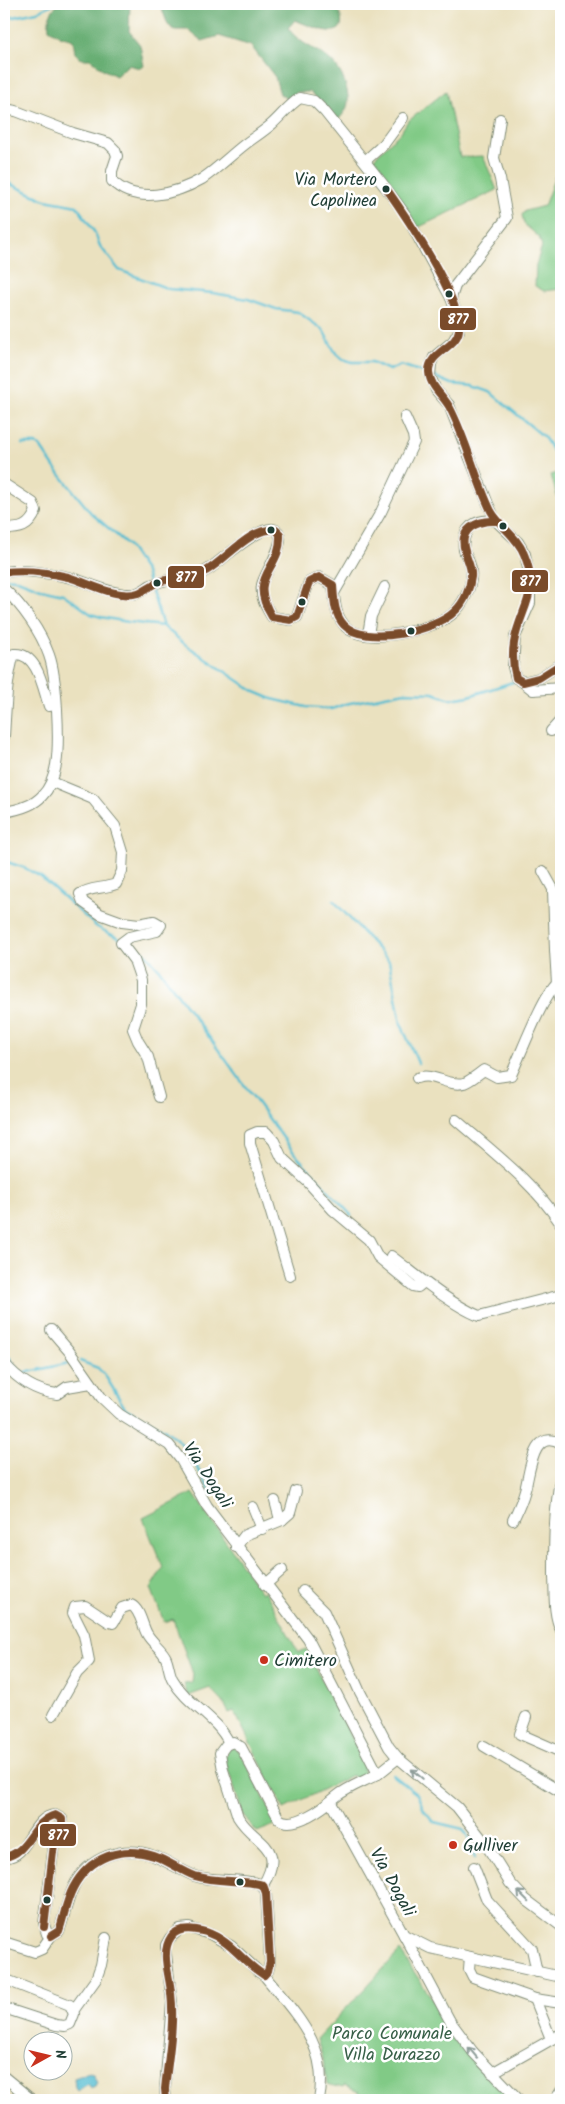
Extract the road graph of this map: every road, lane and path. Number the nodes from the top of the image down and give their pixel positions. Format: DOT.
graph roads {
  1 [pos="4,109"];
  2 [pos="403,118"];
  3 [pos="500,118"];
  4 [pos="365,161"];
  5 [pos="451,298"];
  6 [pos="405,417"];
  7 [pos="4,484"];
  8 [pos="496,521"];
  9 [pos="4,529"];
  10 [pos="4,572"];
  11 [pos="385,587"];
  12 [pos="4,589"];
  13 [pos="334,594"];
  14 [pos="368,635"];
  15 [pos="561,664"];
  16 [pos="523,682"];
  17 [pos="561,688"];
  18 [pos="56,705"];
  19 [pos="561,720"];
  20 [pos="551,731"];
  21 [pos="4,736"];
  22 [pos="52,782"];
  23 [pos="4,812"];
  24 [pos="542,871"];
  25 [pos="557,983"];
  26 [pos="561,1002"];
  27 [pos="417,1078"];
  28 [pos="159,1097"];
  29 [pos="456,1120"];
  30 [pos="561,1224"];
  31 [pos="391,1256"];
  32 [pos="290,1276"];
  33 [pos="424,1282"];
  34 [pos="561,1295"];
  35 [pos="51,1330"];
  36 [pos="4,1363"];
  37 [pos="91,1384"];
  38 [pos="561,1444"];
  39 [pos="561,1476"];
  40 [pos="296,1491"];
  41 [pos="275,1501"];
  42 [pos="253,1507"];
  43 [pos="282,1520"];
  44 [pos="512,1520"];
  45 [pos="262,1529"];
  46 [pos="236,1547"];
  47 [pos="282,1570"];
  48 [pos="265,1585"];
  49 [pos="303,1591"];
  50 [pos="561,1630"];
  51 [pos="53,1715"];
  52 [pos="526,1717"];
  53 [pos="229,1744"];
  54 [pos="484,1746"];
  55 [pos="561,1752"];
  56 [pos="398,1758"];
  57 [pos="378,1774"];
  58 [pos="561,1792"];
  59 [pos="331,1803"];
  60 [pos="4,1857"];
  61 [pos="474,1867"];
  62 [pos="263,1885"];
  63 [pos="561,1926"];
  64 [pos="404,1935"];
  65 [pos="51,1936"];
  66 [pos="106,1938"];
  67 [pos="4,1942"];
  68 [pos="470,1957"];
  69 [pos="537,1972"];
  70 [pos="264,1975"];
  71 [pos="561,1978"];
  72 [pos="4,1979"];
  73 [pos="535,1999"];
  74 [pos="561,2003"];
  75 [pos="4,2008"];
  76 [pos="73,2011"];
  77 [pos="561,2034"];
  78 [pos="552,2039"];
  79 [pos="492,2073"];
  80 [pos="4,2077"];
  81 [pos="561,2091"];
  82 [pos="32,2100"];
  83 [pos="166,2100"];
  84 [pos="319,2100"];
  85 [pos="519,2100"];
  86 [pos="555,2100"];
  1 -- 4 [label="street"];
  2 -- 4 [label="street"];
  3 -- 5 [label="street"];
  4 -- 5 [label="street"];
  5 -- 8 [label="street"];
  6 -- 13 [label="street"];
  7 -- 9 [label="street"];
  8 -- 14 [label="street"];
  8 -- 16 [label="street"];
  10 -- 13 [label="street"];
  11 -- 14 [label="street"];
  12 -- 18 [label="street"];
  13 -- 14 [label="street"];
  15 -- 16 [label="street"];
  16 -- 17 [label="street"];
  18 -- 21 [label="street"];
  18 -- 22 [label="street"];
  19 -- 20 [label="street"];
  22 -- 23 [label="street"];
  22 -- 28 [label="street"];
  24 -- 25 [label="street"];
  25 -- 26 [label="street"];
  25 -- 27 [label="street"];
  29 -- 30 [label="street"];
  31 -- 33 [label="street"];
  32 -- 33 [label="street"];
  33 -- 34 [label="street"];
  35 -- 37 [label="street, Via Dogali"];
  36 -- 37 [label="street"];
  37 -- 46 [label="street, Via Dogali"];
  38 -- 44 [label="street"];
  39 -- 50 [label="street"];
  40 -- 43 [label="street"];
  41 -- 43 [label="street"];
  42 -- 45 [label="street"];
  43 -- 45 [label="street"];
  45 -- 46 [label="street"];
  46 -- 48 [label="street, Via Dogali"];
  47 -- 48 [label="street"];
  48 -- 57 [label="street, Via Dogali"];
  49 -- 56 [label="street"];
  51 -- 53 [label="street"];
  52 -- 55 [label="street"];
  53 -- 59 [label="street"];
  53 -- 62 [label="street"];
  54 -- 58 [label="street"];
  56 -- 57 [label="street"];
  63 -- 56 [label="street, one-way"];
  57 -- 59 [label="street"];
  59 -- 64 [label="street, Via Dogali"];
  60 -- 65 [label="street"];
  61 -- 69 [label="street"];
  62 -- 65 [label="street"];
  62 -- 70 [label="street"];
  64 -- 68 [label="street, Via Dogali"];
  79 -- 64 [label="street, one-way"];
  65 -- 67 [label="street"];
  66 -- 76 [label="street"];
  68 -- 69 [label="street, Via Dogali"];
  68 -- 73 [label="street"];
  69 -- 71 [label="street, Via Dogali"];
  70 -- 83 [label="street"];
  70 -- 84 [label="street"];
  72 -- 76 [label="street"];
  73 -- 74 [label="street"];
  73 -- 78 [label="street"];
  75 -- 76 [label="street"];
  77 -- 78 [label="street"];
  78 -- 79 [label="street"];
  79 -- 85 [label="street"];
  80 -- 82 [label="street"];
  81 -- 86 [label="street"];
}
